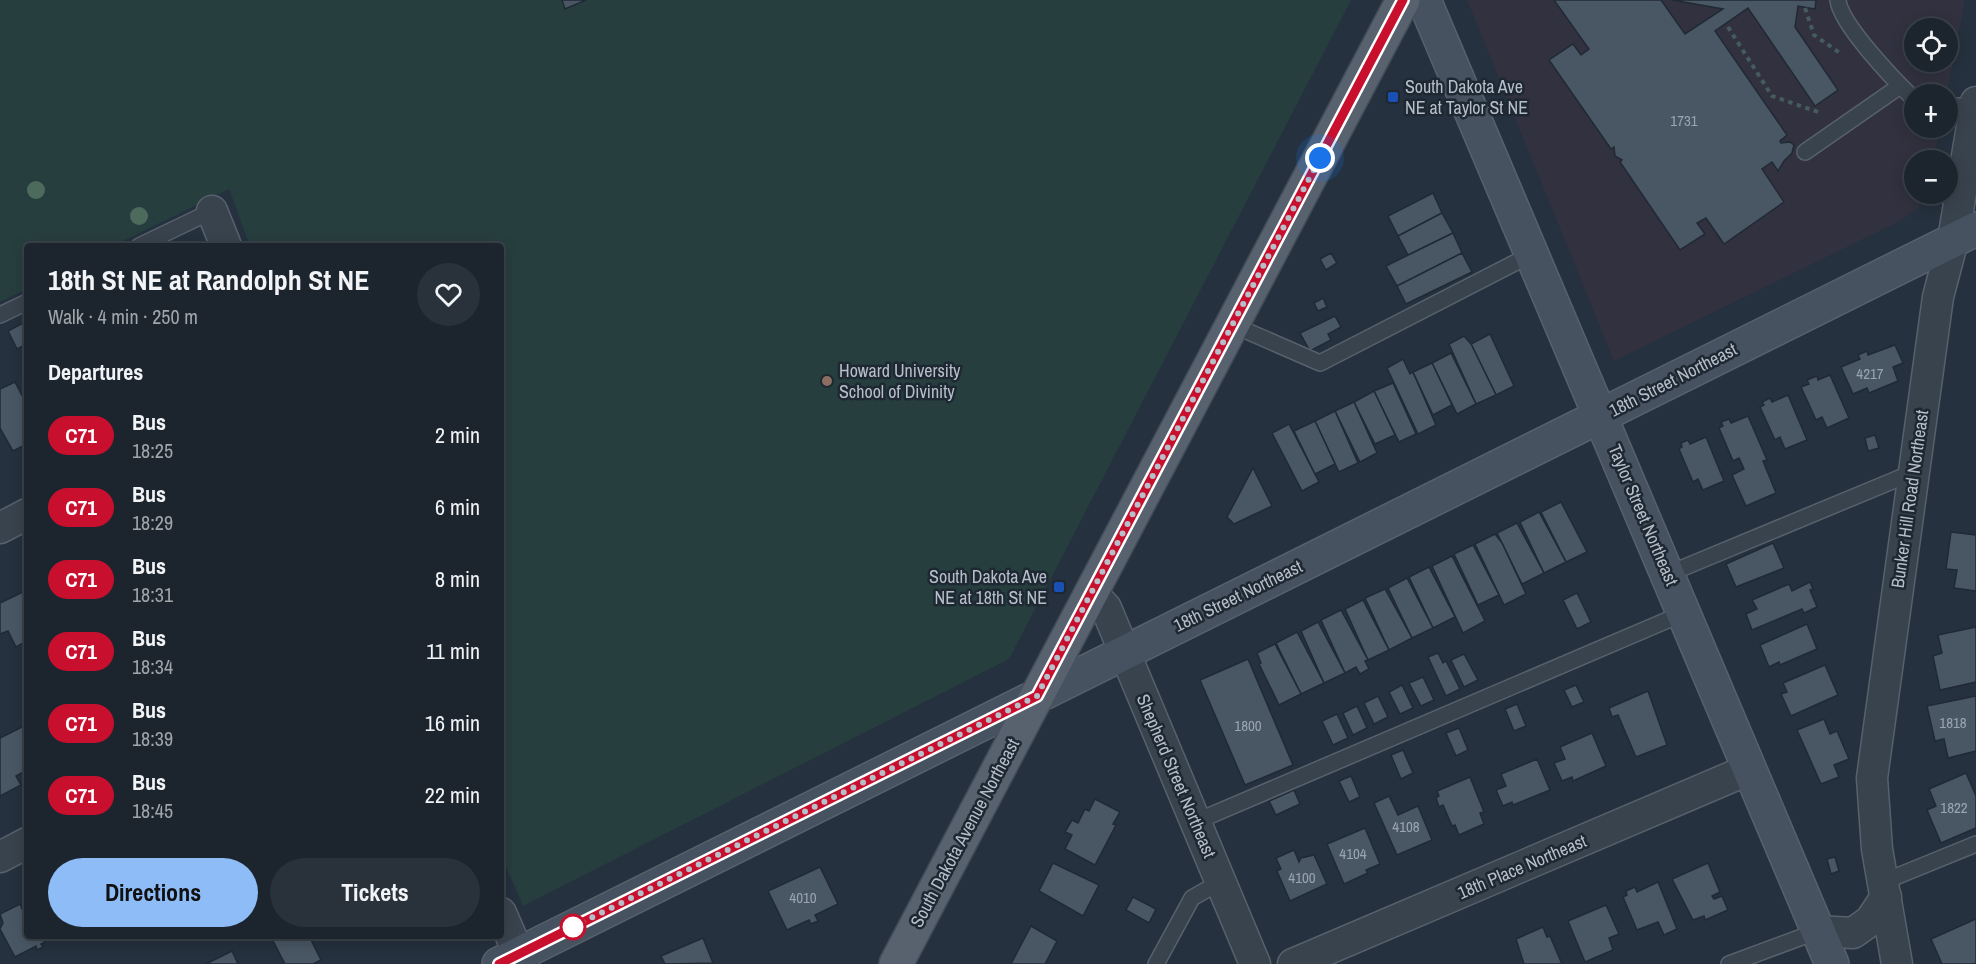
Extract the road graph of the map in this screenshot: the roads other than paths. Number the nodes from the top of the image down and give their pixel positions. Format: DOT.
graph roads {
  1 [pos="1403,0"];
  2 [pos="1424,0"];
  3 [pos="1838,0"];
  4 [pos="1900,86"];
  5 [pos="1904,90"];
  6 [pos="1976,104"];
  7 [pos="1958,105"];
  8 [pos="1805,152"];
  9 [pos="212,211"];
  10 [pos="1964,235"];
  11 [pos="145,243"];
  12 [pos="225,243"];
  13 [pos="1532,254"];
  14 [pos="24,303"];
  15 [pos="0,315"];
  16 [pos="1233,325"];
  17 [pos="1601,416"];
  18 [pos="1914,472"];
  19 [pos="24,516"];
  20 [pos="0,528"];
  21 [pos="1668,574"];
  22 [pos="1092,593"];
  23 [pos="1684,613"];
  24 [pos="1125,652"];
  25 [pos="1037,696"];
  26 [pos="1750,769"];
  27 [pos="1195,822"];
  28 [pos="1976,844"];
  29 [pos="24,845"];
  30 [pos="0,857"];
  31 [pos="1220,882"];
  32 [pos="1884,890"];
  33 [pos="504,925"];
  34 [pos="1818,931"];
  35 [pos="513,961"];
  36 [pos="896,964"];
  37 [pos="1156,964"];
  38 [pos="1255,964"];
  39 [pos="1293,964"];
  40 [pos="1729,964"];
  41 [pos="1832,964"];
  42 [pos="1897,964"];
  1 -- 16 [label="main road, South Dakota Avenue Northeast"];
  2 -- 13 [label="street, Taylor Street Northeast"];
  3 -- 4 [label="lane"];
  4 -- 5 [label="lane"];
  4 -- 8 [label="lane"];
  6 -- 7 [label="lane"];
  6 -- 10 [label="street, Bunker Hill Road Northeast"];
  9 -- 11 [label="lane"];
  9 -- 12 [label="street"];
  10 -- 17 [label="street, 18th Street Northeast"];
  10 -- 18 [label="street, Bunker Hill Road Northeast"];
  13 -- 16 [label="lane"];
  13 -- 17 [label="street, Taylor Street Northeast"];
  14 -- 15 [label="lane"];
  16 -- 22 [label="main road, South Dakota Avenue Northeast"];
  17 -- 21 [label="street, Taylor Street Northeast"];
  17 -- 24 [label="street, 18th Street Northeast"];
  18 -- 21 [label="lane"];
  18 -- 32 [label="street, Bunker Hill Road Northeast"];
  19 -- 20 [label="street"];
  21 -- 23 [label="street, Taylor Street Northeast"];
  22 -- 24 [label="street, Shepherd Street Northeast"];
  22 -- 25 [label="main road, South Dakota Avenue Northeast"];
  23 -- 26 [label="street, Taylor Street Northeast"];
  23 -- 27 [label="lane"];
  24 -- 25 [label="street, 18th Street Northeast"];
  24 -- 27 [label="street, Shepherd Street Northeast"];
  25 -- 35 [label="street, 18th Street Northeast"];
  25 -- 36 [label="main road, South Dakota Avenue Northeast"];
  26 -- 34 [label="street, Taylor Street Northeast"];
  26 -- 39 [label="street, 18th Place Northeast"];
  27 -- 31 [label="street, Shepherd Street Northeast"];
  28 -- 32 [label="lane"];
  29 -- 30 [label="street"];
  31 -- 37 [label="lane"];
  31 -- 38 [label="street, Shepherd Street Northeast"];
  32 -- 34 [label="street"];
  32 -- 42 [label="street, Bunker Hill Road Northeast"];
  33 -- 35 [label="street"];
  34 -- 40 [label="lane"];
  34 -- 41 [label="street, Taylor Street Northeast"];
}
